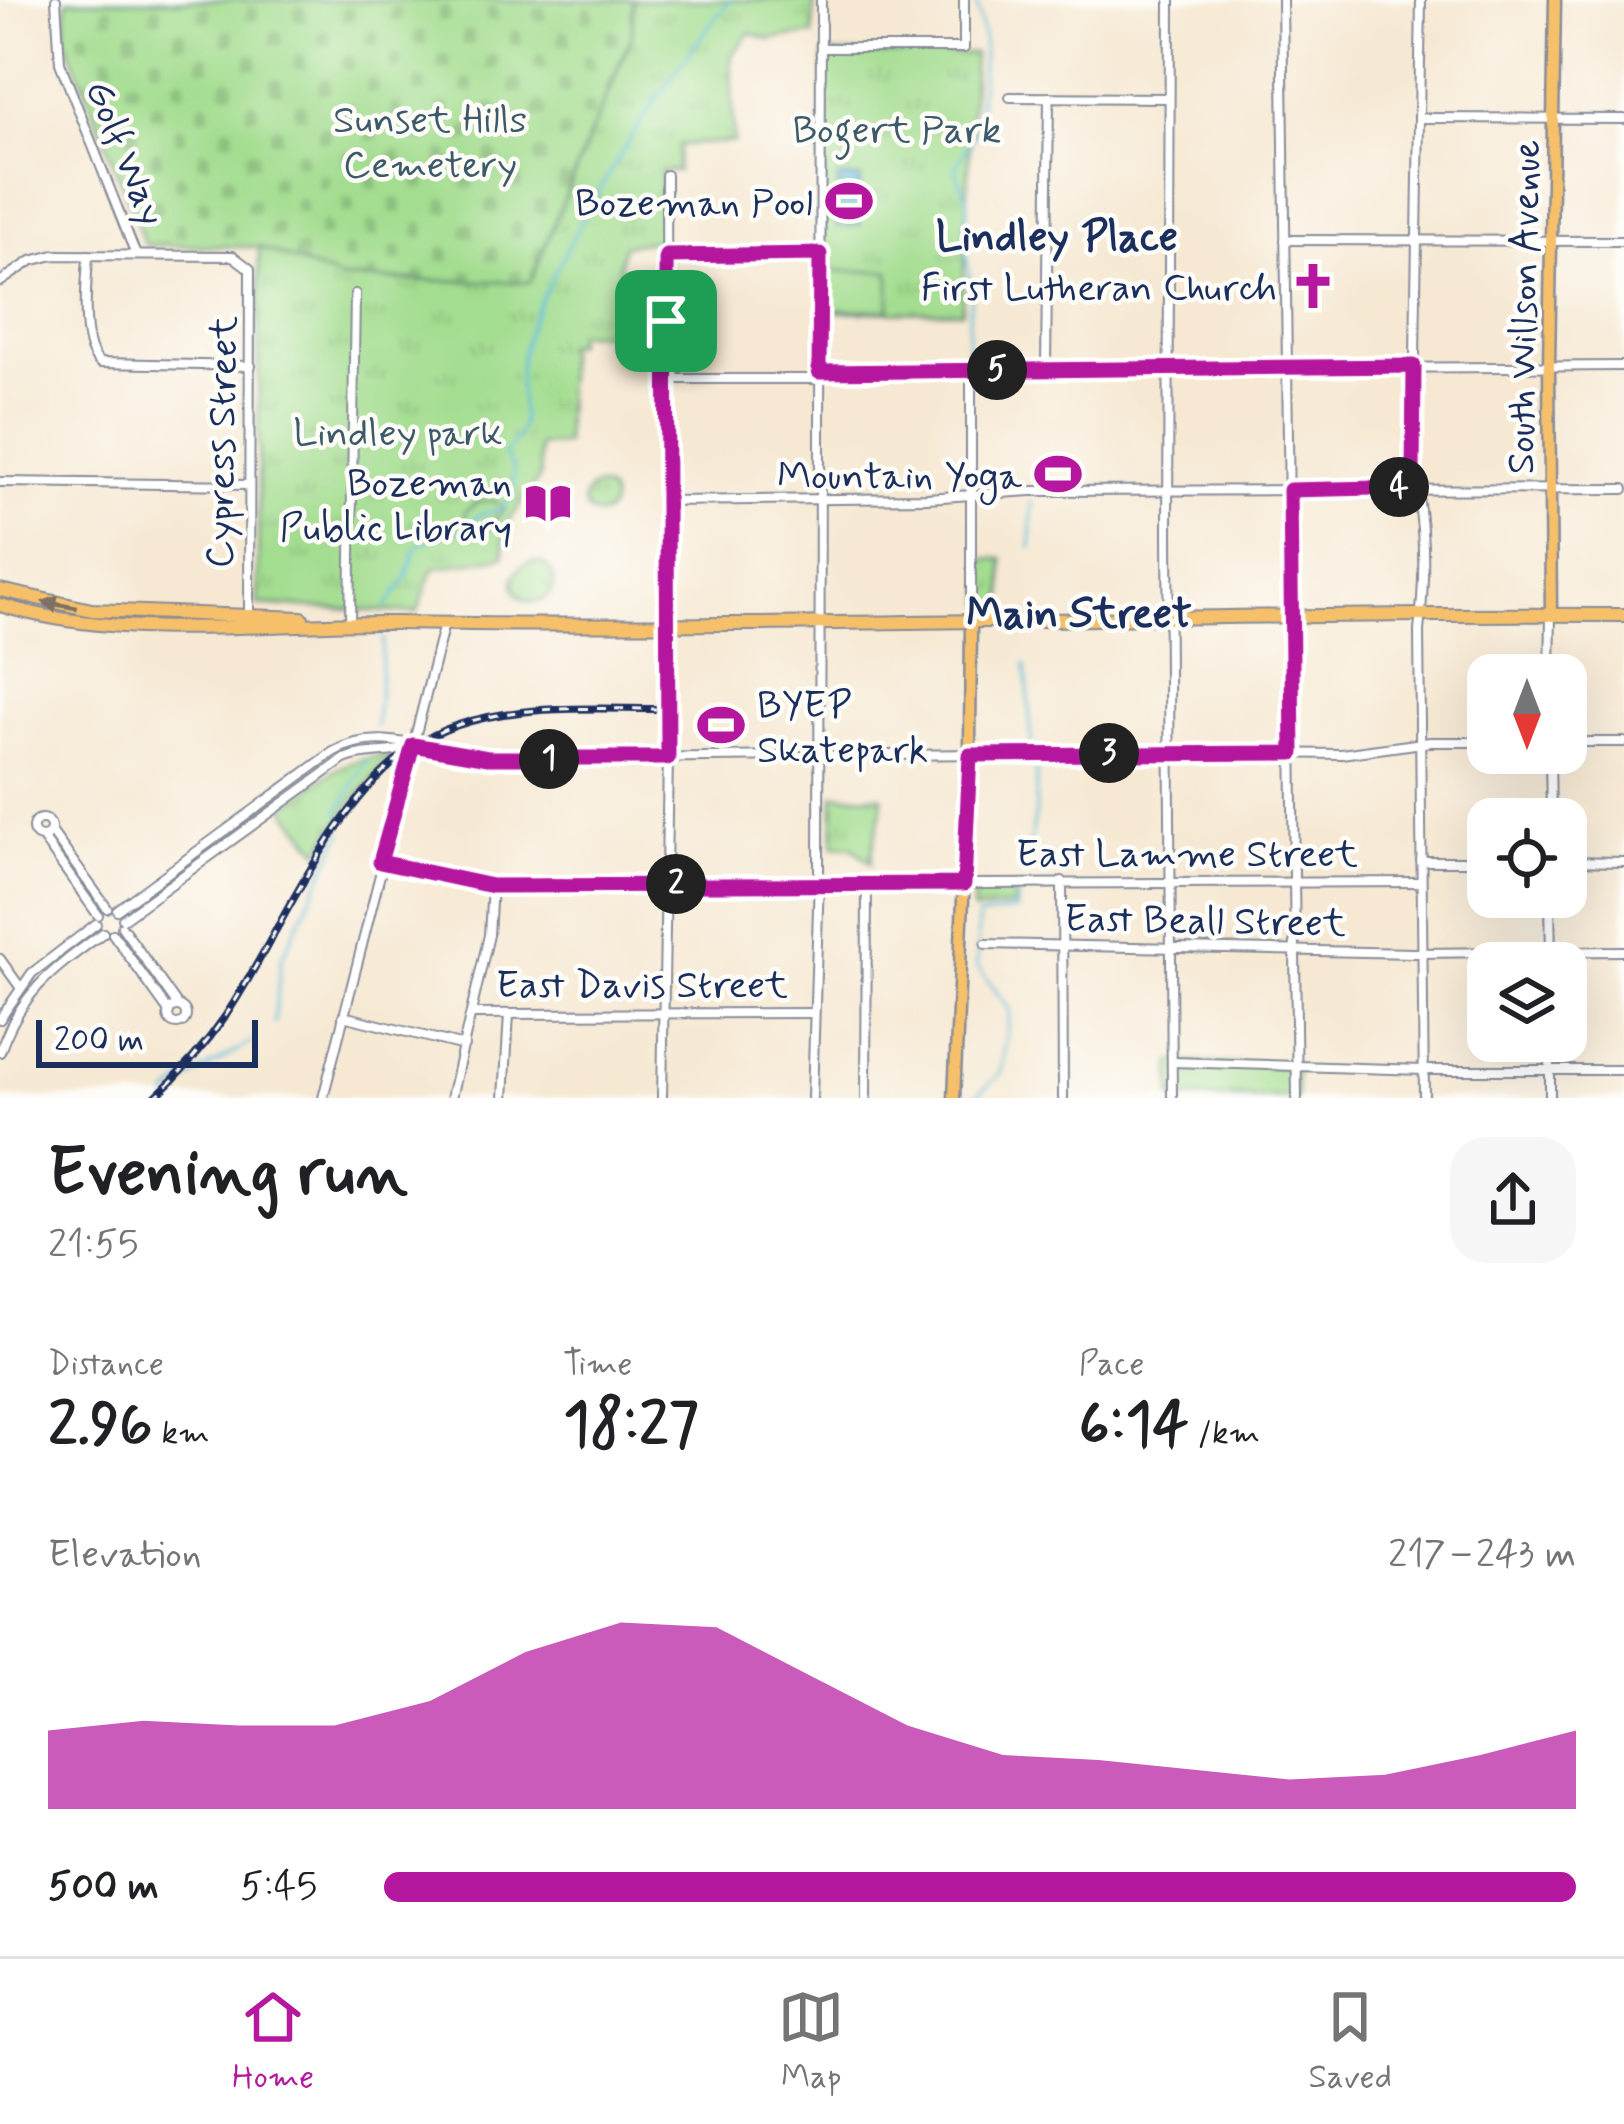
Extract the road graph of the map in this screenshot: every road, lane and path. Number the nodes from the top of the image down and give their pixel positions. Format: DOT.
graph roads {
  1 [pos="56,0"];
  2 [pos="821,0"];
  3 [pos="964,0"];
  4 [pos="1169,0"];
  5 [pos="1282,0"];
  6 [pos="1421,0"];
  7 [pos="1555,0"];
  8 [pos="821,48"];
  9 [pos="1010,97"];
  10 [pos="1049,97"];
  11 [pos="1169,98"];
  12 [pos="1419,118"];
  13 [pos="1555,118"];
  14 [pos="1624,118"];
  15 [pos="666,175"];
  16 [pos="1285,239"];
  17 [pos="1416,240"];
  18 [pos="1552,241"];
  19 [pos="1624,241"];
  20 [pos="820,254"];
  21 [pos="88,255"];
  22 [pos="136,255"];
  23 [pos="666,256"];
  24 [pos="0,282"];
  25 [pos="355,294"];
  26 [pos="251,366"];
  27 [pos="1414,366"];
  28 [pos="1549,366"];
  29 [pos="1624,366"];
  30 [pos="1288,367"];
  31 [pos="1168,368"];
  32 [pos="1046,369"];
  33 [pos="971,370"];
  34 [pos="819,375"];
  35 [pos="666,379"];
  36 [pos="0,482"];
  37 [pos="249,485"];
  38 [pos="1417,487"];
  39 [pos="1550,488"];
  40 [pos="1624,489"];
  41 [pos="1168,490"];
  42 [pos="1290,490"];
  43 [pos="972,495"];
  44 [pos="819,500"];
  45 [pos="665,501"];
  46 [pos="0,590"];
  47 [pos="0,605"];
  48 [pos="1420,614"];
  49 [pos="1551,614"];
  50 [pos="1624,615"];
  51 [pos="1290,616"];
  52 [pos="1168,617"];
  53 [pos="249,620"];
  54 [pos="971,620"];
  55 [pos="818,621"];
  56 [pos="350,622"];
  57 [pos="665,622"];
  58 [pos="444,624"];
  59 [pos="1550,654"];
  60 [pos="1587,742"];
  61 [pos="1624,742"];
  62 [pos="1467,743"];
  63 [pos="1420,744"];
  64 [pos="413,745"];
  65 [pos="1170,752"];
  66 [pos="1293,753"];
  67 [pos="970,755"];
  68 [pos="820,756"];
  69 [pos="668,758"];
  70 [pos="47,834"];
  71 [pos="1467,861"];
  72 [pos="1587,861"];
  73 [pos="380,862"];
  74 [pos="1421,862"];
  75 [pos="1624,862"];
  76 [pos="1062,881"];
  77 [pos="1172,881"];
  78 [pos="1294,881"];
  79 [pos="1421,882"];
  80 [pos="668,884"];
  81 [pos="964,884"];
  82 [pos="492,886"];
  83 [pos="819,886"];
  84 [pos="867,886"];
  85 [pos="110,921"];
  86 [pos="986,944"];
  87 [pos="1063,946"];
  88 [pos="1172,948"];
  89 [pos="1295,951"];
  90 [pos="1624,951"];
  91 [pos="1587,952"];
  92 [pos="1421,953"];
  93 [pos="1467,953"];
  94 [pos="0,959"];
  95 [pos="20,987"];
  96 [pos="174,1009"];
  97 [pos="664,1012"];
  98 [pos="813,1013"];
  99 [pos="471,1014"];
  100 [pos="509,1014"];
  101 [pos="343,1016"];
  102 [pos="0,1019"];
  103 [pos="464,1046"];
  104 [pos="0,1052"];
  105 [pos="1172,1062"];
  106 [pos="1550,1062"];
  107 [pos="1296,1066"];
  108 [pos="1424,1070"];
  109 [pos="1550,1070"];
  110 [pos="1624,1070"];
  111 [pos="323,1098"];
  112 [pos="451,1098"];
  113 [pos="504,1098"];
  114 [pos="662,1098"];
  115 [pos="812,1098"];
  116 [pos="866,1098"];
  117 [pos="954,1098"];
  118 [pos="1063,1098"];
  119 [pos="1172,1098"];
  120 [pos="1297,1098"];
  121 [pos="1424,1098"];
  122 [pos="1550,1098"];
  1 -- 22 [label="street, Golf Way"];
  2 -- 8 [label="street"];
  3 -- 8 [label="street"];
  4 -- 11 [label="street"];
  5 -- 16 [label="street"];
  6 -- 12 [label="street"];
  7 -- 13 [label="main road, South Willson Avenue"];
  8 -- 20 [label="street"];
  9 -- 10 [label="street"];
  10 -- 11 [label="street"];
  10 -- 32 [label="street"];
  11 -- 31 [label="street"];
  12 -- 13 [label="street"];
  12 -- 17 [label="street"];
  13 -- 14 [label="street"];
  13 -- 18 [label="main road, South Willson Avenue"];
  15 -- 23 [label="street"];
  16 -- 17 [label="street"];
  16 -- 30 [label="street"];
  17 -- 18 [label="street"];
  17 -- 27 [label="street"];
  18 -- 19 [label="street"];
  18 -- 28 [label="main road, South Willson Avenue"];
  20 -- 23 [label="street"];
  20 -- 34 [label="street"];
  21 -- 22 [label="street"];
  21 -- 24 [label="street"];
  21 -- 26 [label="street"];
  22 -- 26 [label="street, Cypress Street"];
  23 -- 35 [label="street"];
  25 -- 56 [label="street"];
  26 -- 37 [label="street, Cypress Street"];
  27 -- 28 [label="street"];
  27 -- 30 [label="street"];
  27 -- 38 [label="street"];
  28 -- 29 [label="street"];
  28 -- 39 [label="main road, South Willson Avenue"];
  30 -- 31 [label="street"];
  30 -- 42 [label="street"];
  31 -- 32 [label="street"];
  31 -- 41 [label="street"];
  32 -- 33 [label="street"];
  33 -- 34 [label="street"];
  33 -- 43 [label="street"];
  34 -- 35 [label="street"];
  34 -- 44 [label="street"];
  35 -- 45 [label="street"];
  36 -- 37 [label="street"];
  37 -- 53 [label="street, Cypress Street"];
  38 -- 39 [label="street"];
  38 -- 42 [label="street"];
  38 -- 48 [label="street"];
  39 -- 40 [label="street"];
  39 -- 49 [label="main road, South Willson Avenue"];
  41 -- 42 [label="street"];
  41 -- 43 [label="street"];
  41 -- 52 [label="street"];
  42 -- 51 [label="street"];
  43 -- 44 [label="street"];
  43 -- 54 [label="street"];
  44 -- 45 [label="street"];
  44 -- 55 [label="street"];
  45 -- 57 [label="street"];
  53 -- 46 [label="highway, one-way"];
  47 -- 53 [label="highway"];
  48 -- 49 [label="highway"];
  48 -- 51 [label="highway"];
  48 -- 63 [label="street"];
  49 -- 50 [label="highway"];
  49 -- 59 [label="street"];
  51 -- 52 [label="highway"];
  51 -- 66 [label="street"];
  52 -- 54 [label="highway"];
  52 -- 65 [label="street"];
  53 -- 56 [label="highway"];
  54 -- 55 [label="highway"];
  54 -- 67 [label="main road"];
  55 -- 57 [label="highway"];
  55 -- 68 [label="street"];
  56 -- 58 [label="highway"];
  57 -- 58 [label="highway"];
  57 -- 69 [label="street"];
  58 -- 64 [label="street"];
  60 -- 61 [label="street"];
  62 -- 63 [label="street"];
  63 -- 66 [label="street"];
  63 -- 74 [label="street"];
  64 -- 69 [label="street"];
  64 -- 73 [label="street"];
  64 -- 85 [label="street"];
  65 -- 66 [label="street"];
  65 -- 67 [label="street"];
  65 -- 77 [label="street"];
  66 -- 78 [label="street"];
  67 -- 68 [label="street"];
  67 -- 81 [label="main road"];
  68 -- 69 [label="street"];
  68 -- 83 [label="street"];
  69 -- 80 [label="street"];
  70 -- 85 [label="street"];
  71 -- 74 [label="street"];
  72 -- 75 [label="street"];
  73 -- 82 [label="street, East Lamme Street"];
  73 -- 101 [label="street"];
  74 -- 79 [label="street"];
  76 -- 77 [label="street, East Lamme Street"];
  76 -- 81 [label="street, East Lamme Street"];
  76 -- 87 [label="street"];
  77 -- 78 [label="street, East Lamme Street"];
  77 -- 88 [label="street"];
  78 -- 79 [label="street, East Lamme Street"];
  78 -- 89 [label="street"];
  79 -- 92 [label="street"];
  80 -- 82 [label="street, East Lamme Street"];
  80 -- 83 [label="street, East Lamme Street"];
  80 -- 97 [label="street"];
  81 -- 84 [label="street, East Lamme Street"];
  81 -- 117 [label="main road"];
  82 -- 99 [label="street"];
  83 -- 84 [label="street, East Lamme Street"];
  83 -- 98 [label="street"];
  84 -- 116 [label="street"];
  85 -- 95 [label="street"];
  85 -- 96 [label="street"];
  85 -- 104 [label="street"];
  86 -- 87 [label="street, East Beall Street"];
  87 -- 88 [label="street, East Beall Street"];
  87 -- 118 [label="street"];
  88 -- 89 [label="street, East Beall Street"];
  88 -- 105 [label="street"];
  89 -- 92 [label="street, East Beall Street"];
  89 -- 107 [label="street"];
  90 -- 91 [label="street, East Beall Street"];
  92 -- 93 [label="street, East Beall Street"];
  92 -- 108 [label="street"];
  94 -- 95 [label="street"];
  95 -- 102 [label="street"];
  97 -- 98 [label="street, East Davis Street"];
  97 -- 100 [label="street, East Davis Street"];
  97 -- 114 [label="street"];
  98 -- 115 [label="street"];
  99 -- 100 [label="street, East Davis Street"];
  99 -- 103 [label="street"];
  100 -- 113 [label="street"];
  101 -- 103 [label="street, East Davis Street"];
  101 -- 111 [label="street"];
  103 -- 112 [label="street"];
  105 -- 107 [label="street"];
  105 -- 119 [label="street"];
  106 -- 109 [label="street"];
  107 -- 108 [label="street"];
  107 -- 120 [label="street"];
  108 -- 109 [label="street"];
  108 -- 121 [label="street"];
  109 -- 110 [label="street"];
  109 -- 122 [label="street"];
}
